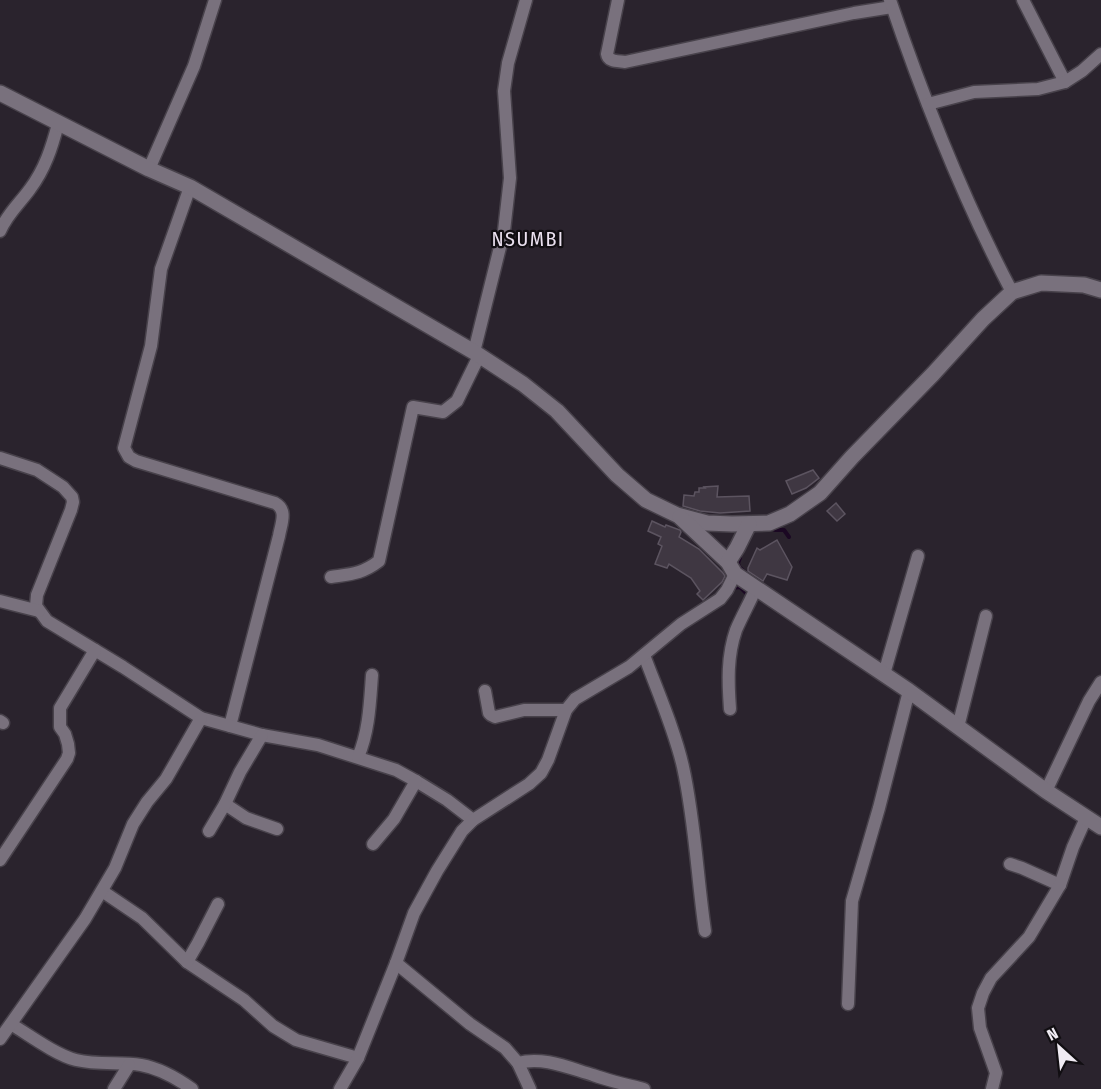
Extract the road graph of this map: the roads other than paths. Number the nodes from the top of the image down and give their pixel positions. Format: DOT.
graph roads {
  1 [pos="215,0"];
  2 [pos="526,0"];
  3 [pos="618,0"];
  4 [pos="1023,0"];
  5 [pos="891,4"];
  6 [pos="1101,54"];
  7 [pos="1065,82"];
  8 [pos="0,93"];
  9 [pos="928,104"];
  10 [pos="58,124"];
  11 [pos="148,169"];
  12 [pos="190,187"];
  13 [pos="0,231"];
  14 [pos="1101,290"];
  15 [pos="1012,292"];
  16 [pos="477,354"];
  17 [pos="0,458"];
  18 [pos="677,515"];
  19 [pos="749,524"];
  20 [pos="918,556"];
  21 [pos="732,568"];
  22 [pos="330,578"];
  23 [pos="756,588"];
  24 [pos="0,601"];
  25 [pos="39,611"];
  26 [pos="986,616"];
  27 [pos="95,650"];
  28 [pos="644,655"];
  29 [pos="884,674"];
  30 [pos="372,675"];
  31 [pos="1101,682"];
  32 [pos="485,691"];
  33 [pos="909,691"];
  34 [pos="730,709"];
  35 [pos="566,710"];
  36 [pos="201,718"];
  37 [pos="230,726"];
  38 [pos="958,727"];
  39 [pos="262,735"];
  40 [pos="358,757"];
  41 [pos="416,781"];
  42 [pos="1046,791"];
  43 [pos="225,804"];
  44 [pos="1086,818"];
  45 [pos="473,820"];
  46 [pos="1101,827"];
  47 [pos="278,829"];
  48 [pos="209,831"];
  49 [pos="373,844"];
  50 [pos="0,860"];
  51 [pos="1010,864"];
  52 [pos="1059,885"];
  53 [pos="102,891"];
  54 [pos="218,904"];
  55 [pos="705,931"];
  56 [pos="187,962"];
  57 [pos="396,963"];
  58 [pos="848,1004"];
  59 [pos="11,1023"];
  60 [pos="0,1039"];
  61 [pos="358,1058"];
  62 [pos="518,1064"];
  63 [pos="129,1065"];
  64 [pos="114,1089"];
  65 [pos="192,1089"];
  66 [pos="340,1089"];
  67 [pos="530,1089"];
  68 [pos="644,1089"];
  69 [pos="992,1089"];
  1 -- 11 [label="street"];
  2 -- 16 [label="street"];
  3 -- 5 [label="street"];
  4 -- 7 [label="street"];
  5 -- 9 [label="street"];
  6 -- 7 [label="street"];
  7 -- 9 [label="street"];
  8 -- 10 [label="street"];
  9 -- 15 [label="street"];
  10 -- 11 [label="street"];
  10 -- 13 [label="street"];
  11 -- 12 [label="street"];
  12 -- 16 [label="street"];
  12 -- 37 [label="street"];
  14 -- 15 [label="street"];
  15 -- 19 [label="street"];
  16 -- 18 [label="street"];
  16 -- 22 [label="street"];
  17 -- 25 [label="street"];
  18 -- 19 [label="street"];
  18 -- 21 [label="street"];
  19 -- 21 [label="street"];
  20 -- 29 [label="street"];
  21 -- 23 [label="street"];
  21 -- 28 [label="street"];
  23 -- 29 [label="street"];
  23 -- 34 [label="street"];
  24 -- 25 [label="street"];
  25 -- 27 [label="street"];
  26 -- 38 [label="street"];
  27 -- 36 [label="street"];
  27 -- 50 [label="street"];
  28 -- 35 [label="street"];
  28 -- 55 [label="street"];
  29 -- 33 [label="street"];
  30 -- 40 [label="street"];
  31 -- 42 [label="street"];
  32 -- 35 [label="street"];
  33 -- 38 [label="street"];
  33 -- 58 [label="street"];
  35 -- 45 [label="street"];
  36 -- 37 [label="street"];
  36 -- 53 [label="street"];
  37 -- 39 [label="street"];
  38 -- 42 [label="street"];
  39 -- 40 [label="street"];
  39 -- 43 [label="street"];
  40 -- 41 [label="street"];
  41 -- 45 [label="street"];
  41 -- 49 [label="street"];
  42 -- 44 [label="street"];
  43 -- 47 [label="street"];
  43 -- 48 [label="street"];
  44 -- 46 [label="street"];
  44 -- 52 [label="street"];
  45 -- 57 [label="street"];
  51 -- 52 [label="street"];
  52 -- 69 [label="street"];
  53 -- 56 [label="street"];
  53 -- 59 [label="street"];
  54 -- 56 [label="street"];
  56 -- 61 [label="street"];
  57 -- 61 [label="street"];
  57 -- 62 [label="street"];
  59 -- 60 [label="street"];
  59 -- 63 [label="street"];
  61 -- 66 [label="street"];
  62 -- 67 [label="street"];
  62 -- 68 [label="street"];
  63 -- 64 [label="street"];
  63 -- 65 [label="street"];
}
